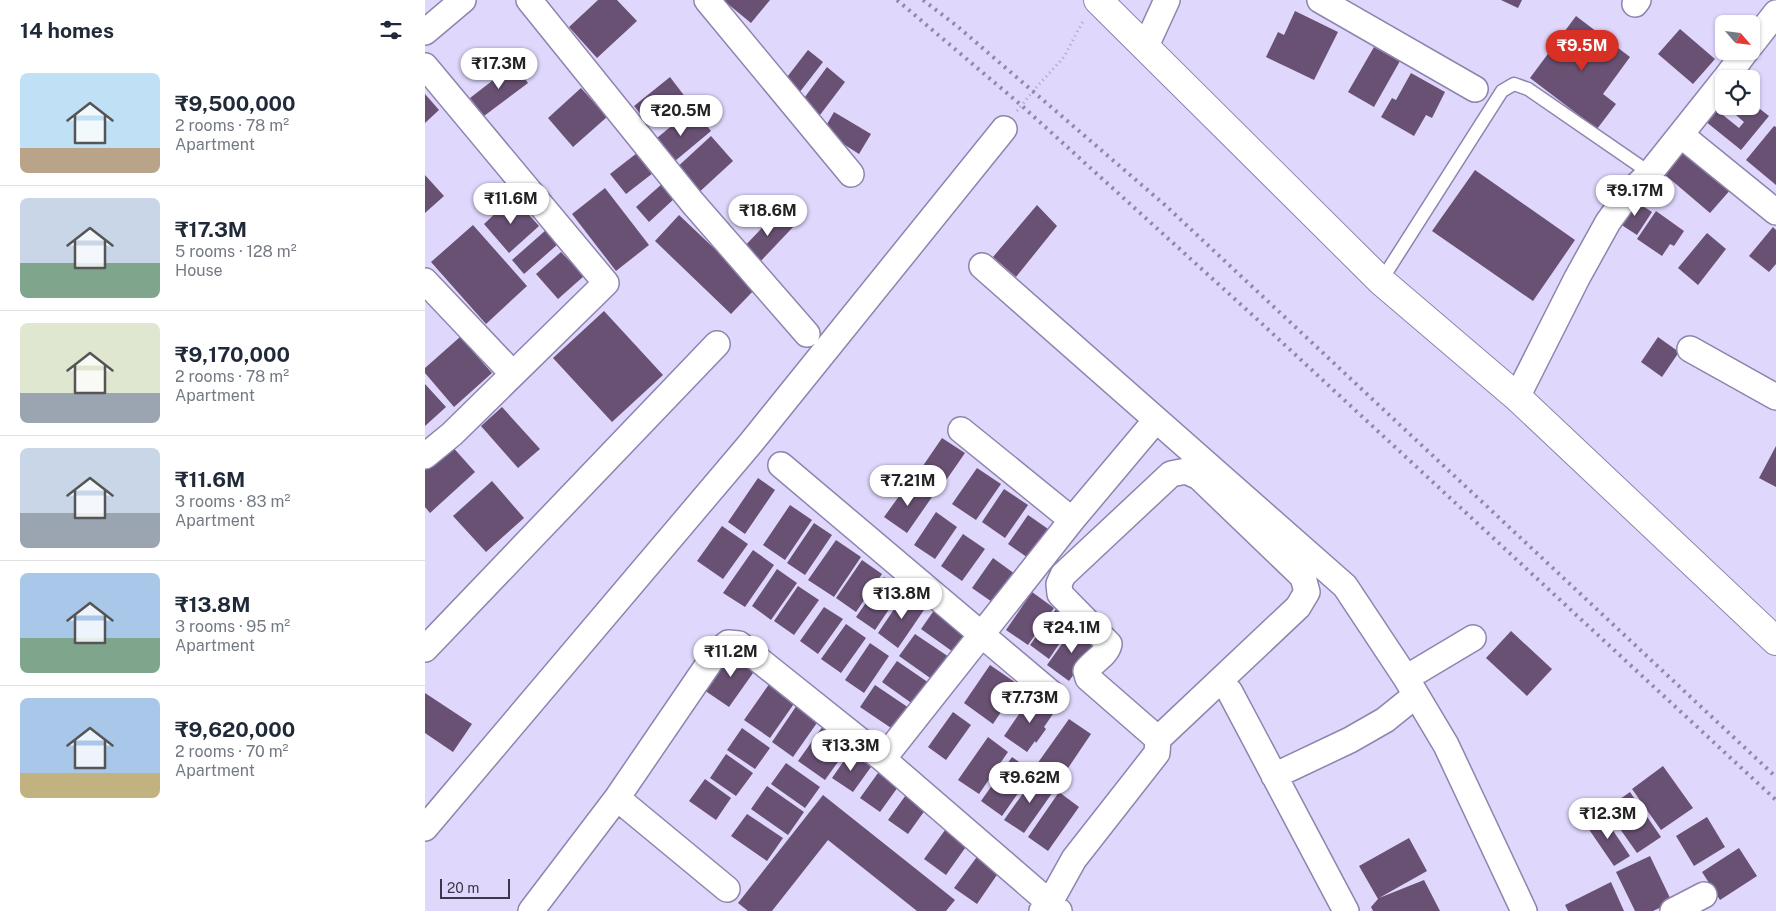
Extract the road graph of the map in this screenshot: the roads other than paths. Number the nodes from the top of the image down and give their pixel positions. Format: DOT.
graph roads {
  1 [pos="463,0"];
  2 [pos="529,0"];
  3 [pos="707,0"];
  4 [pos="1167,0"];
  5 [pos="1320,0"];
  6 [pos="1092,9"];
  7 [pos="1776,13"];
  8 [pos="425,32"];
  9 [pos="1760,33"];
  10 [pos="1145,48"];
  11 [pos="1739,60"];
  12 [pos="425,66"];
  13 [pos="1731,70"];
  14 [pos="1475,89"];
  15 [pos="1715,91"];
  16 [pos="1004,129"];
  17 [pos="1681,135"];
  18 [pos="1651,173"];
  19 [pos="851,174"];
  20 [pos="1776,212"];
  21 [pos="982,266"];
  22 [pos="425,281"];
  23 [pos="1381,281"];
  24 [pos="807,334"];
  25 [pos="717,344"];
  26 [pos="1689,350"];
  27 [pos="513,374"];
  28 [pos="1517,397"];
  29 [pos="1776,397"];
  30 [pos="1157,420"];
  31 [pos="961,430"];
  32 [pos="425,456"];
  33 [pos="781,466"];
  34 [pos="1072,520"];
  35 [pos="981,635"];
  36 [pos="1473,638"];
  37 [pos="1776,641"];
  38 [pos="425,649"];
  39 [pos="1411,687"];
  40 [pos="1230,692"];
  41 [pos="1052,694"];
  42 [pos="1159,739"];
  43 [pos="883,758"];
  44 [pos="1274,776"];
  45 [pos="617,798"];
  46 [pos="425,828"];
  47 [pos="727,889"];
  48 [pos="1704,895"];
  49 [pos="1050,909"];
  50 [pos="531,911"];
  51 [pos="1346,911"];
  52 [pos="1524,911"];
  53 [pos="1673,911"];
  1 -- 8 [label="street"];
  2 -- 24 [label="street"];
  3 -- 19 [label="street"];
  4 -- 10 [label="street"];
  5 -- 14 [label="street"];
  6 -- 10 [label="street"];
  7 -- 9 [label="street"];
  10 -- 23 [label="street"];
  11 -- 13 [label="street"];
  12 -- 27 [label="street"];
  15 -- 17 [label="street"];
  16 -- 46 [label="street"];
  17 -- 18 [label="street"];
  17 -- 20 [label="street"];
  18 -- 23 [label="lane"];
  18 -- 28 [label="street"];
  21 -- 30 [label="street"];
  22 -- 27 [label="street"];
  23 -- 28 [label="street"];
  25 -- 38 [label="street"];
  26 -- 29 [label="street"];
  27 -- 32 [label="street"];
  28 -- 37 [label="street"];
  30 -- 34 [label="street"];
  30 -- 39 [label="street"];
  31 -- 34 [label="street"];
  33 -- 35 [label="street"];
  34 -- 35 [label="street"];
  35 -- 41 [label="street"];
  35 -- 43 [label="street"];
  36 -- 39 [label="street"];
  39 -- 44 [label="street"];
  39 -- 52 [label="street"];
  40 -- 44 [label="street"];
  42 -- 42 [label="street"];
  42 -- 49 [label="street"];
  43 -- 45 [label="street"];
  43 -- 49 [label="street"];
  44 -- 51 [label="street"];
  45 -- 47 [label="street"];
  45 -- 50 [label="street"];
  48 -- 53 [label="street"];
}
